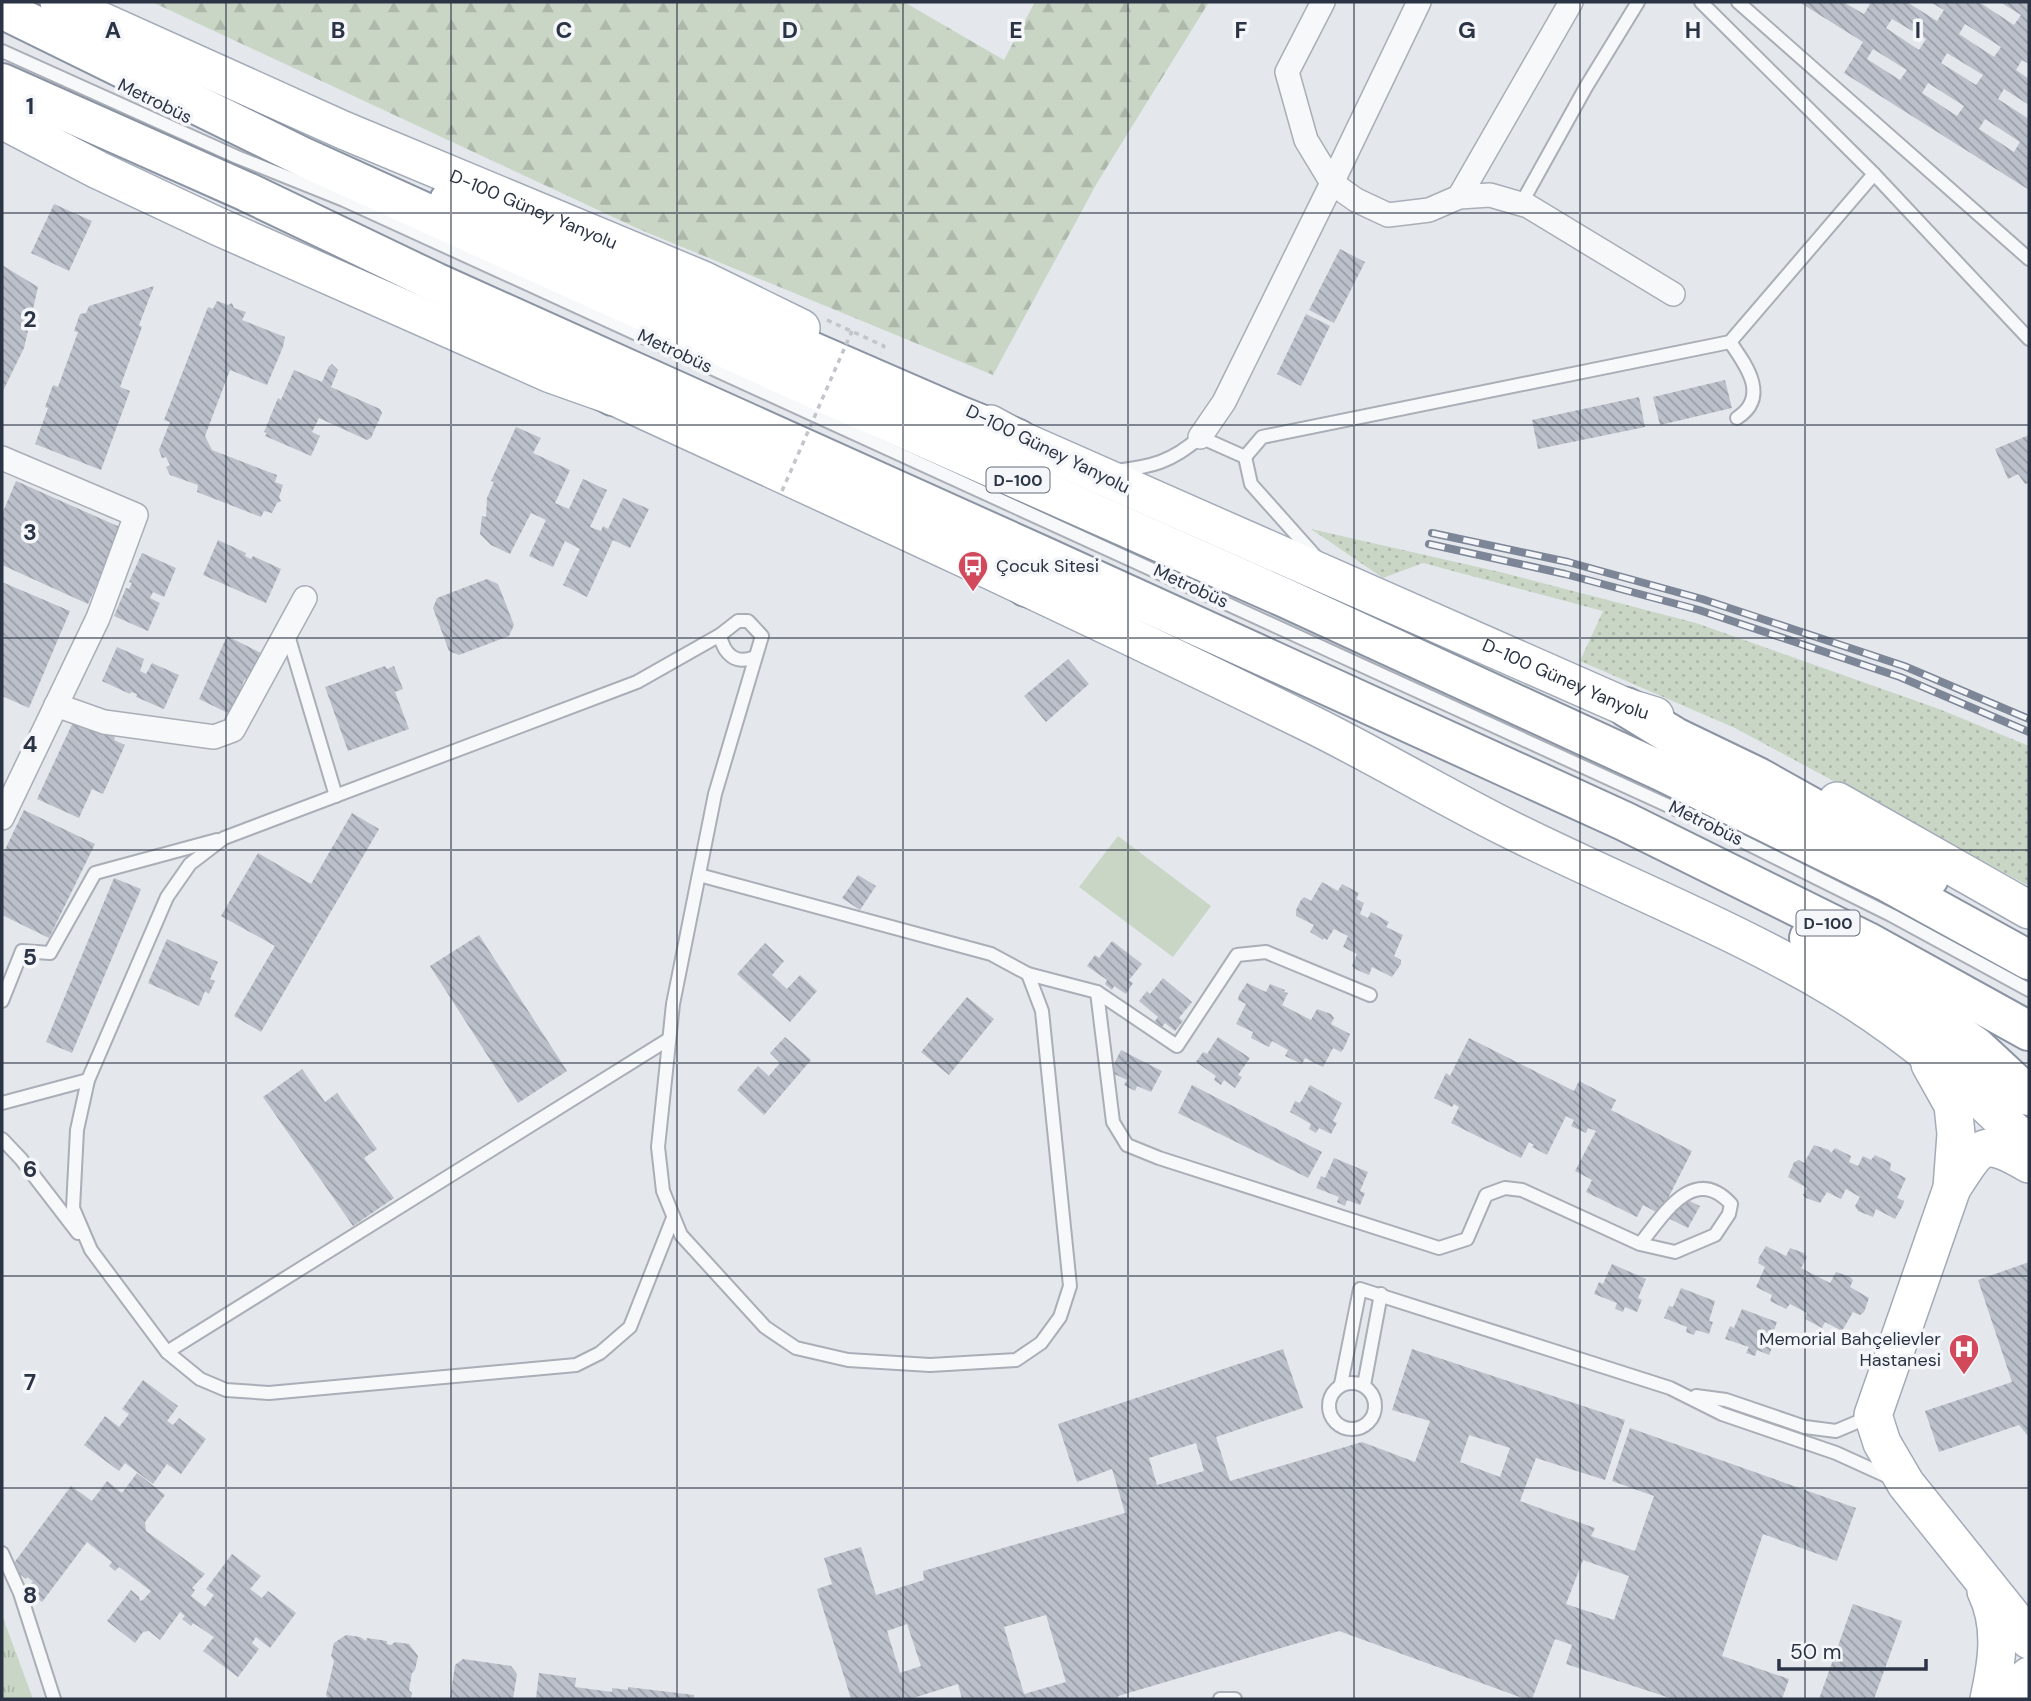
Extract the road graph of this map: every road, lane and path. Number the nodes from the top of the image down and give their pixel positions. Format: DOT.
graph roads {
  1 [pos="59,2"];
  2 [pos="1323,2"];
  3 [pos="1419,2"];
  4 [pos="1571,2"];
  5 [pos="1638,2"];
  6 [pos="1701,2"];
  7 [pos="1738,2"];
  8 [pos="2,9"];
  9 [pos="2,51"];
  10 [pos="2,83"];
  11 [pos="2,120"];
  12 [pos="101,129"];
  13 [pos="243,145"];
  14 [pos="1874,174"];
  15 [pos="1332,183"];
  16 [pos="385,193"];
  17 [pos="1459,197"];
  18 [pos="344,200"];
  19 [pos="1521,204"];
  20 [pos="2029,258"];
  21 [pos="1673,294"];
  22 [pos="827,320"];
  23 [pos="852,331"];
  24 [pos="2029,339"];
  25 [pos="1730,342"];
  26 [pos="884,346"];
  27 [pos="613,397"];
  28 [pos="1737,418"];
  29 [pos="1200,437"];
  30 [pos="1018,439"];
  31 [pos="1245,457"];
  32 [pos="2,458"];
  33 [pos="1098,473"];
  34 [pos="782,491"];
  35 [pos="1337,579"];
  36 [pos="1026,587"];
  37 [pos="305,598"];
  38 [pos="287,631"];
  39 [pos="720,635"];
  40 [pos="755,657"];
  41 [pos="57,705"];
  42 [pos="1626,707"];
  43 [pos="1497,762"];
  44 [pos="336,796"];
  45 [pos="2,818"];
  46 [pos="1624,821"];
  47 [pos="224,838"];
  48 [pos="699,875"];
  49 [pos="2029,910"];
  50 [pos="2029,939"];
  51 [pos="2029,960"];
  52 [pos="1028,974"];
  53 [pos="2029,990"];
  54 [pos="1097,992"];
  55 [pos="1370,995"];
  56 [pos="2,1001"];
  57 [pos="2029,1031"];
  58 [pos="669,1039"];
  59 [pos="1915,1043"];
  60 [pos="88,1080"];
  61 [pos="2029,1096"];
  62 [pos="2,1103"];
  63 [pos="2,1139"];
  64 [pos="2029,1146"];
  65 [pos="2029,1164"];
  66 [pos="1952,1188"];
  67 [pos="674,1218"];
  68 [pos="1640,1244"];
  69 [pos="91,1250"];
  70 [pos="1381,1294"];
  71 [pos="167,1352"];
  72 [pos="1342,1384"];
  73 [pos="1364,1385"];
  74 [pos="1688,1396"];
  75 [pos="1873,1415"];
  76 [pos="1906,1484"];
  77 [pos="2,1553"];
  78 [pos="1975,1572"];
  79 [pos="2025,1629"];
  80 [pos="2029,1676"];
  81 [pos="54,1699"];
  82 [pos="1220,1699"];
  83 [pos="1235,1699"];
  84 [pos="1989,1699"];
  85 [pos="2001,1699"];
  1 -- 30 [label="main road, D-100 Güney Yanyolu"];
  2 -- 15 [label="street"];
  3 -- 15 [label="street"];
  4 -- 17 [label="street"];
  5 -- 19 [label="lane"];
  6 -- 14 [label="lane"];
  7 -- 20 [label="lane"];
  8 -- 16 [label="highway, D-100"];
  9 -- 18 [label="lane, Metrobüs"];
  10 -- 12 [label="highway, D-100"];
  11 -- 27 [label="main road"];
  12 -- 27 [label="highway"];
  12 -- 43 [label="highway, D-100"];
  13 -- 18 [label="lane, Metrobüs"];
  14 -- 24 [label="lane"];
  14 -- 25 [label="lane"];
  15 -- 17 [label="street"];
  15 -- 29 [label="street"];
  16 -- 30 [label="highway"];
  16 -- 51 [label="highway, D-100"];
  17 -- 19 [label="street"];
  18 -- 53 [label="lane, Metrobüs"];
  19 -- 21 [label="street"];
  22 -- 23 [label="path"];
  23 -- 26 [label="path"];
  23 -- 34 [label="path, bridge"];
  25 -- 28 [label="lane"];
  25 -- 31 [label="lane"];
  27 -- 36 [label="main road"];
  29 -- 31 [label="lane"];
  29 -- 33 [label="lane"];
  30 -- 33 [label="main road, D-100 Güney Yanyolu"];
  31 -- 35 [label="lane"];
  32 -- 41 [label="street"];
  33 -- 35 [label="main road, D-100 Güney Yanyolu"];
  35 -- 42 [label="main road, D-100 Güney Yanyolu"];
  36 -- 43 [label="highway"];
  36 -- 59 [label="main road"];
  37 -- 38 [label="street"];
  38 -- 41 [label="street"];
  38 -- 44 [label="lane"];
  39 -- 40 [label="lane"];
  39 -- 40 [label="lane"];
  39 -- 44 [label="lane"];
  40 -- 48 [label="lane"];
  41 -- 45 [label="street"];
  42 -- 49 [label="main road, D-100 Güney Yanyolu"];
  42 -- 50 [label="highway"];
  43 -- 46 [label="highway, D-100"];
  44 -- 47 [label="lane"];
  46 -- 57 [label="highway, D-100"];
  46 -- 61 [label="highway"];
  47 -- 56 [label="lane"];
  47 -- 60 [label="lane"];
  48 -- 52 [label="lane"];
  48 -- 58 [label="lane"];
  52 -- 54 [label="lane"];
  52 -- 67 [label="lane"];
  54 -- 55 [label="lane"];
  54 -- 68 [label="lane"];
  58 -- 67 [label="lane"];
  58 -- 71 [label="lane"];
  59 -- 64 [label="main road"];
  59 -- 66 [label="main road"];
  60 -- 62 [label="lane"];
  60 -- 69 [label="lane"];
  63 -- 69 [label="lane"];
  65 -- 66 [label="main road"];
  66 -- 75 [label="main road"];
  67 -- 71 [label="lane"];
  68 -- 68 [label="lane"];
  69 -- 71 [label="lane"];
  70 -- 72 [label="lane"];
  70 -- 73 [label="lane"];
  70 -- 74 [label="lane"];
  72 -- 73 [label="lane"];
  72 -- 73 [label="lane"];
  74 -- 75 [label="lane"];
  74 -- 76 [label="lane"];
  75 -- 76 [label="main road"];
  76 -- 78 [label="main road"];
  77 -- 81 [label="lane"];
  78 -- 79 [label="main road"];
  78 -- 84 [label="main road"];
  80 -- 85 [label="main road"];
  82 -- 83 [label="lane"];
}
